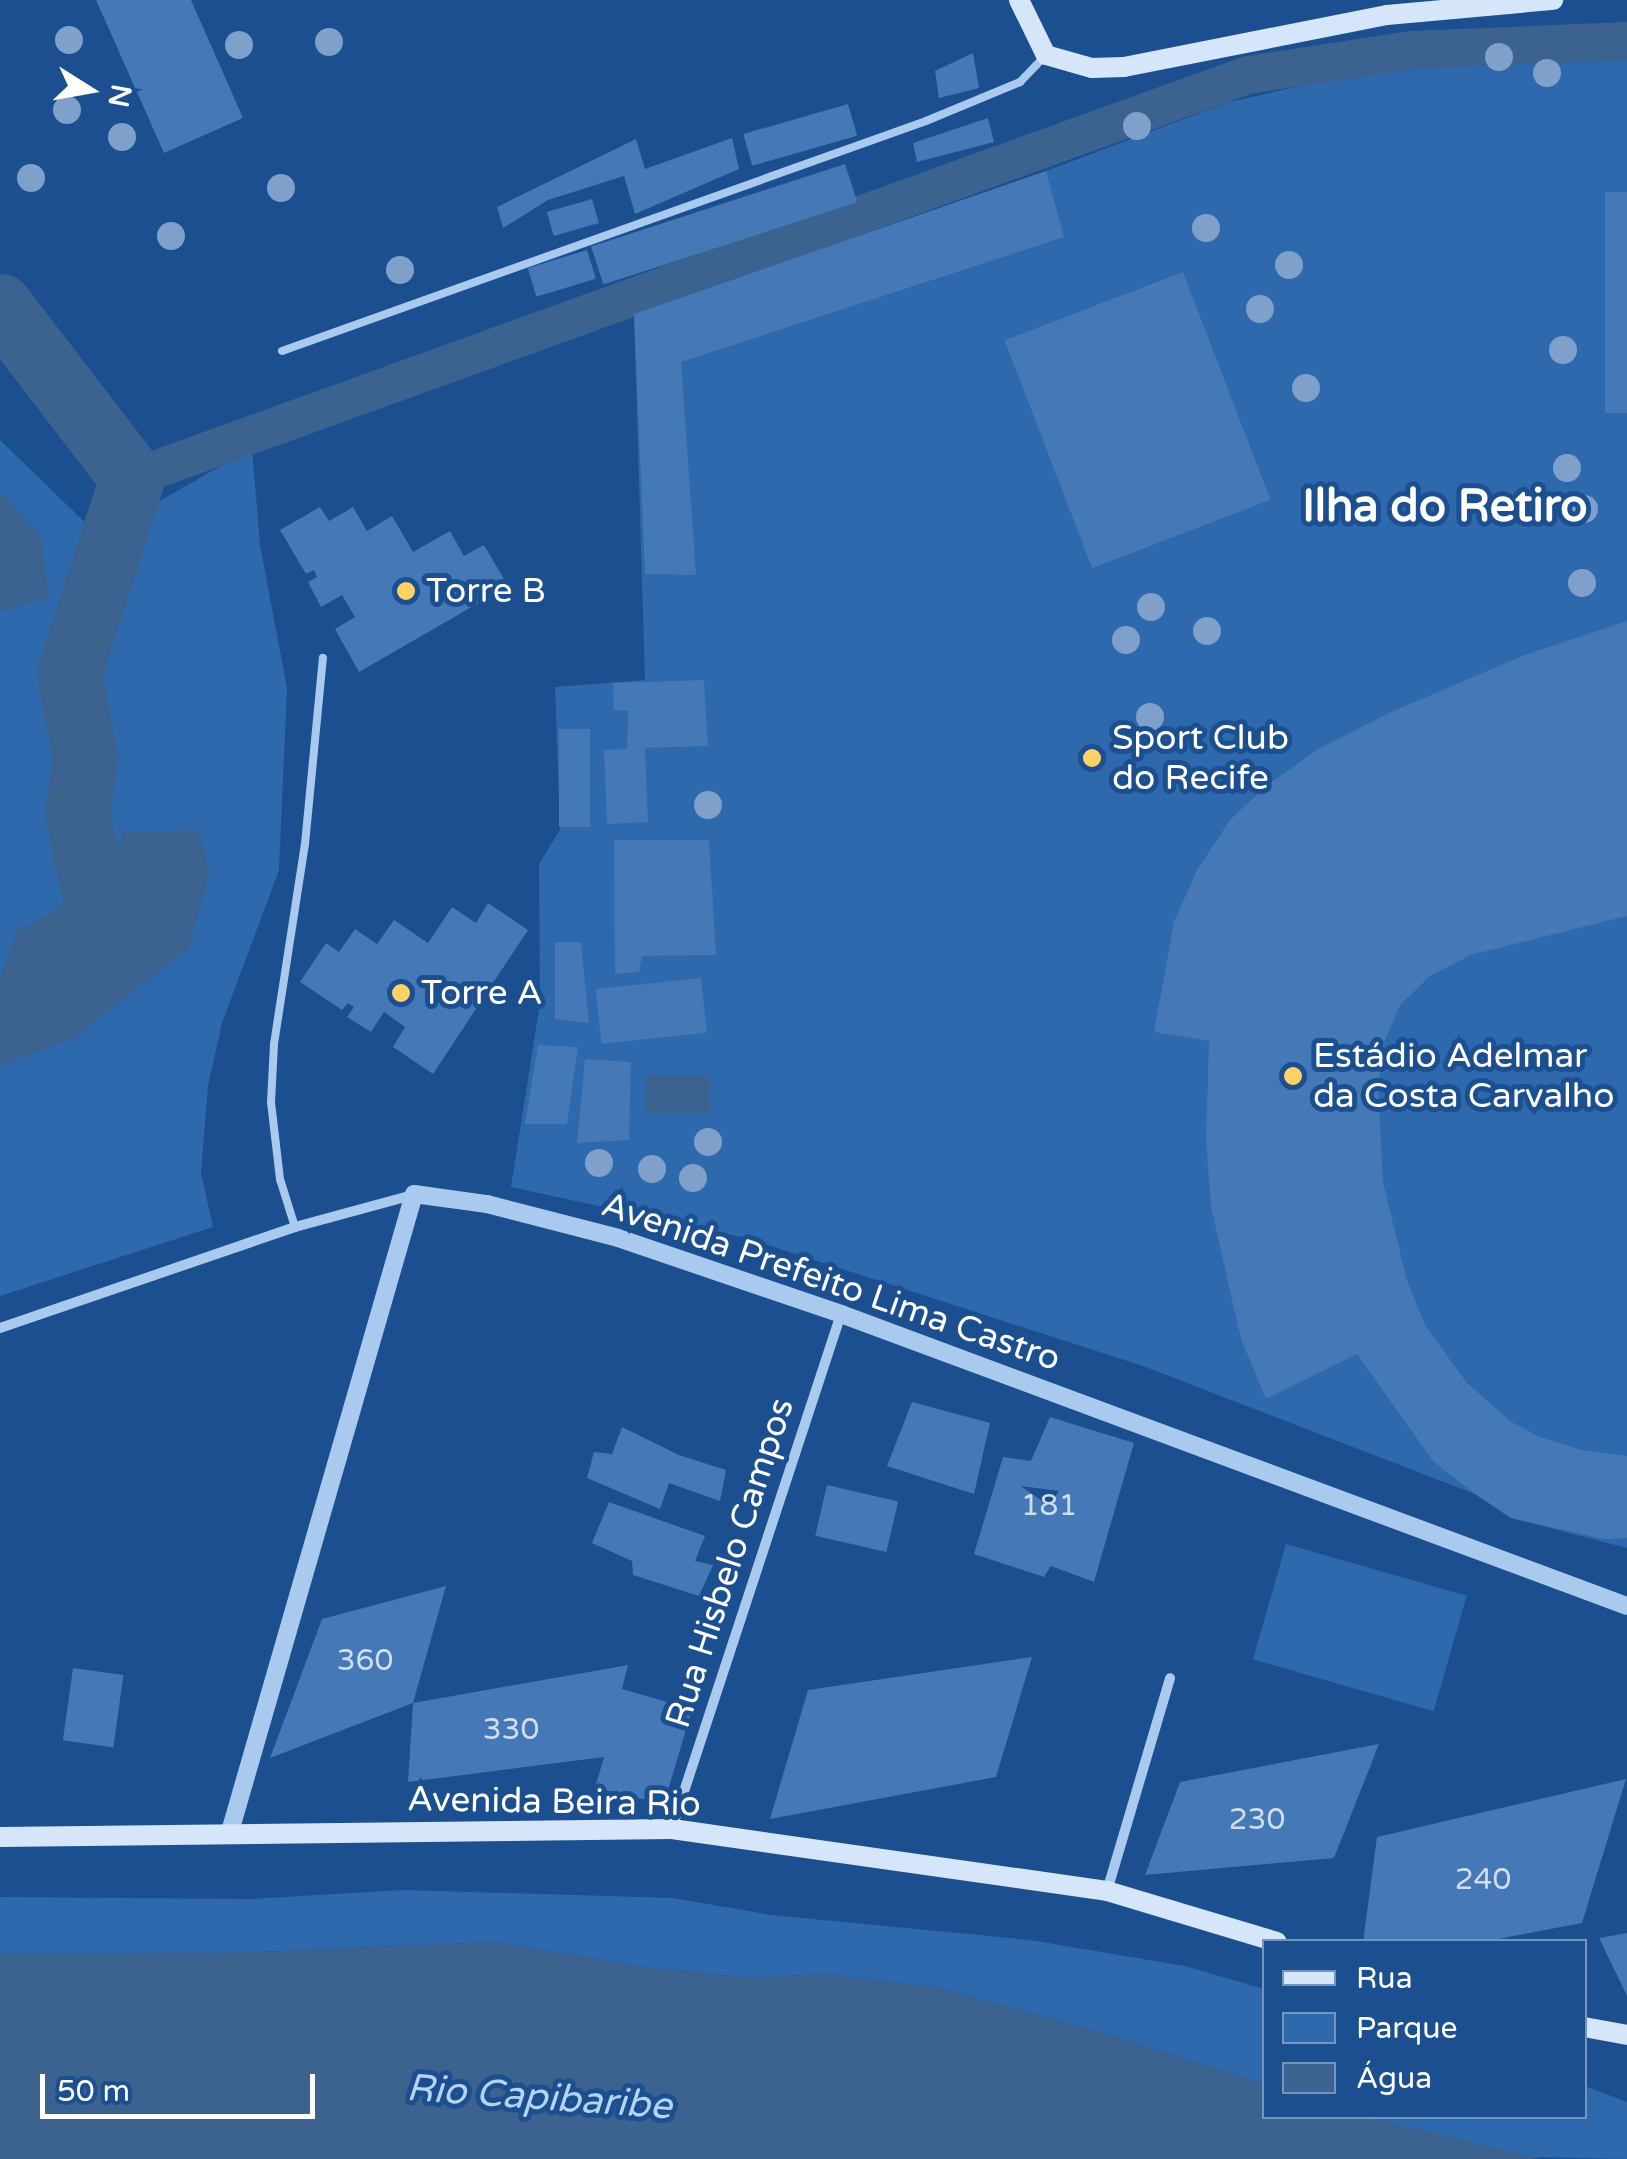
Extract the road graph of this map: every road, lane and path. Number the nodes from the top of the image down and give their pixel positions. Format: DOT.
graph roads {
  1 [pos="1019,0"];
  2 [pos="1552,0"];
  3 [pos="1387,8"];
  4 [pos="1046,55"];
  5 [pos="282,351"];
  6 [pos="323,658"];
  7 [pos="414,1194"];
  8 [pos="295,1227"];
  9 [pos="841,1314"];
  10 [pos="0,1328"];
  11 [pos="1627,1606"];
  12 [pos="1170,1678"];
  13 [pos="672,1829"];
  14 [pos="230,1835"];
  15 [pos="0,1837"];
  16 [pos="1108,1891"];
  17 [pos="1267,1939"];
  18 [pos="1587,2028"];
  19 [pos="1627,2036"];
  1 -- 4 [label="main road"];
  2 -- 3 [label="main road"];
  3 -- 4 [label="main road"];
  4 -- 5 [label="lane"];
  6 -- 8 [label="lane"];
  7 -- 8 [label="street, Avenida Prefeito Lima Castro"];
  7 -- 9 [label="street, Avenida Prefeito Lima Castro"];
  7 -- 14 [label="street"];
  8 -- 10 [label="street, Avenida Prefeito Lima Castro"];
  9 -- 11 [label="street, Avenida Prefeito Lima Castro"];
  9 -- 13 [label="street, Rua Hisbelo Campos"];
  12 -- 16 [label="street"];
  13 -- 14 [label="main road, Avenida Beira Rio"];
  13 -- 16 [label="main road, Avenida Beira Rio"];
  14 -- 15 [label="main road, Avenida Beira Rio"];
  16 -- 17 [label="main road, Avenida Beira Rio"];
  18 -- 19 [label="main road"];
}
